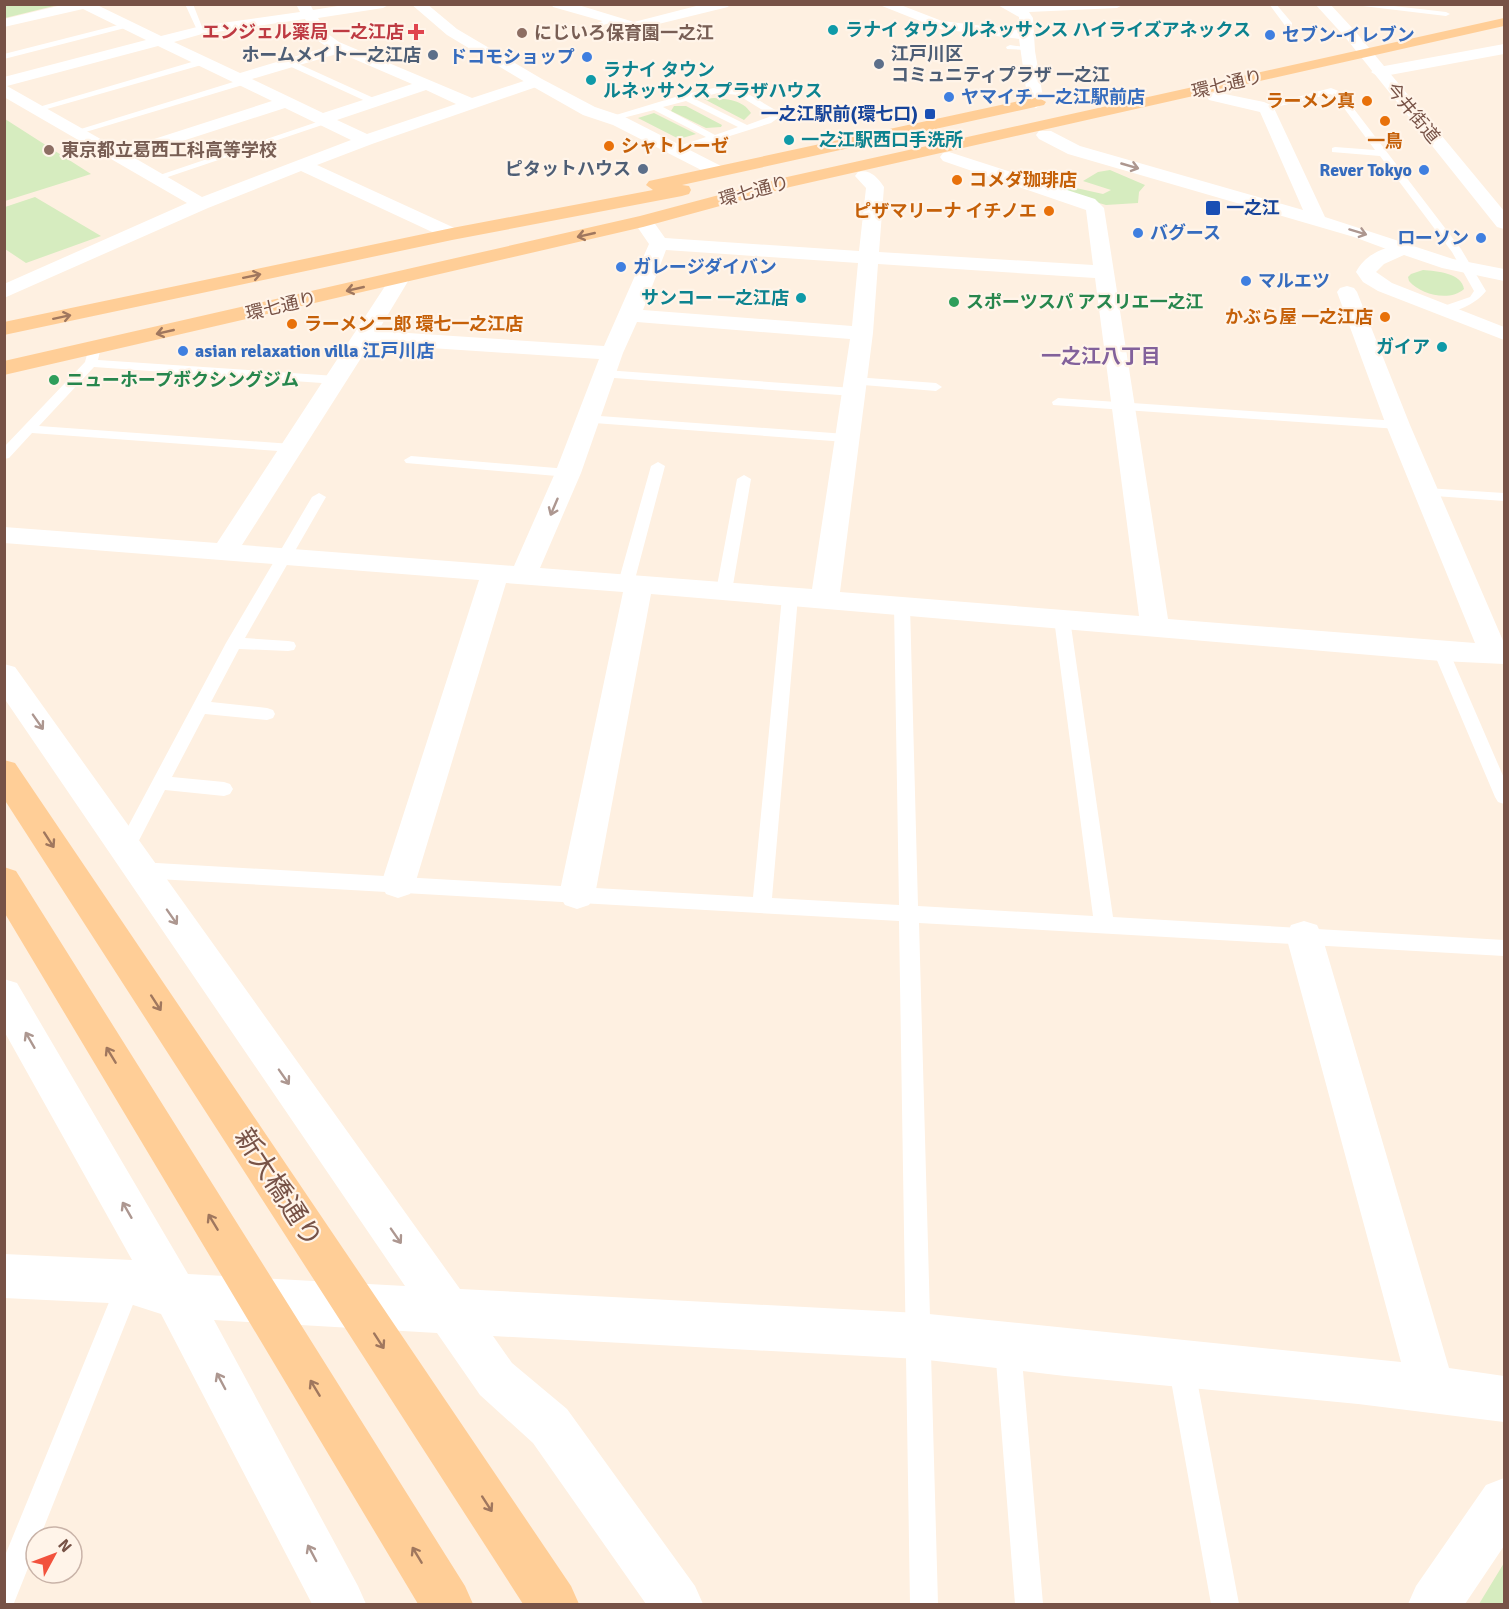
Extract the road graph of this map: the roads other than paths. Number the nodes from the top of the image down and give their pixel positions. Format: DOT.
graph roads {
  1 [pos="189,4"];
  2 [pos="383,4"];
  3 [pos="418,4"];
  4 [pos="558,4"];
  5 [pos="723,4"];
  6 [pos="884,4"];
  7 [pos="1117,4"];
  8 [pos="1272,4"];
  9 [pos="1322,4"];
  10 [pos="1349,4"];
  11 [pos="84,5"];
  12 [pos="1007,6"];
  13 [pos="1097,7"];
  14 [pos="306,10"];
  15 [pos="1504,11"];
  16 [pos="1452,13"];
  17 [pos="1504,22"];
  18 [pos="4,23"];
  19 [pos="1401,24"];
  20 [pos="126,25"];
  21 [pos="1289,25"];
  22 [pos="201,30"];
  23 [pos="1369,30"];
  24 [pos="1504,33"];
  25 [pos="1350,34"];
  26 [pos="1332,38"];
  27 [pos="159,41"];
  28 [pos="1027,41"];
  29 [pos="1010,47"];
  30 [pos="340,48"];
  31 [pos="1504,49"];
  32 [pos="1464,56"];
  33 [pos="4,57"];
  34 [pos="202,62"];
  35 [pos="290,63"];
  36 [pos="1494,66"];
  37 [pos="1376,68"];
  38 [pos="1012,70"];
  39 [pos="1030,70"];
  40 [pos="240,80"];
  41 [pos="4,82"];
  42 [pos="536,82"];
  43 [pos="426,85"];
  44 [pos="4,90"];
  45 [pos="686,97"];
  46 [pos="1215,97"];
  47 [pos="1043,101"];
  48 [pos="286,102"];
  49 [pos="375,102"];
  50 [pos="471,104"];
  51 [pos="654,106"];
  52 [pos="1264,107"];
  53 [pos="37,109"];
  54 [pos="611,118"];
  55 [pos="324,120"];
  56 [pos="746,128"];
  57 [pos="76,132"];
  58 [pos="1045,135"];
  59 [pos="714,138"];
  60 [pos="366,140"];
  61 [pos="676,150"];
  62 [pos="1074,150"];
  63 [pos="1335,150"];
  64 [pos="1383,153"];
  65 [pos="118,156"];
  66 [pos="949,157"];
  67 [pos="1052,157"];
  68 [pos="302,165"];
  69 [pos="1022,165"];
  70 [pos="717,171"];
  71 [pos="990,172"];
  72 [pos="864,176"];
  73 [pos="156,178"];
  74 [pos="201,204"];
  75 [pos="1317,220"];
  76 [pos="1503,220"];
  77 [pos="643,222"];
  78 [pos="452,234"];
  79 [pos="659,244"];
  80 [pos="1404,249"];
  81 [pos="869,256"];
  82 [pos="1469,270"];
  83 [pos="1104,272"];
  84 [pos="1504,275"];
  85 [pos="400,278"];
  86 [pos="4,292"];
  87 [pos="1347,292"];
  88 [pos="1442,310"];
  89 [pos="630,315"];
  90 [pos="4,329"];
  91 [pos="862,333"];
  92 [pos="1504,334"];
  93 [pos="364,337"];
  94 [pos="93,356"];
  95 [pos="608,363"];
  96 [pos="4,369"];
  97 [pos="336,380"];
  98 [pos="854,386"];
  99 [pos="936,387"];
  100 [pos="1058,402"];
  101 [pos="1123,406"];
  102 [pos="586,419"];
  103 [pos="1398,425"];
  104 [pos="29,429"];
  105 [pos="846,438"];
  106 [pos="292,448"];
  107 [pos="4,455"];
  108 [pos="411,460"];
  109 [pos="658,466"];
  110 [pos="568,473"];
  111 [pos="744,479"];
  112 [pos="1426,492"];
  113 [pos="319,498"];
  114 [pos="1504,498"];
  115 [pos="4,535"];
  116 [pos="225,551"];
  117 [pos="283,556"];
  118 [pos="510,573"];
  119 [pos="632,583"];
  120 [pos="724,591"];
  121 [pos="790,597"];
  122 [pos="825,599"];
  123 [pos="902,605"];
  124 [pos="1062,619"];
  125 [pos="1155,627"];
  126 [pos="234,643"];
  127 [pos="288,646"];
  128 [pos="1440,651"];
  129 [pos="1499,654"];
  130 [pos="4,674"];
  131 [pos="200,707"];
  132 [pos="267,714"];
  133 [pos="10,782"];
  134 [pos="160,783"];
  135 [pos="224,789"];
  136 [pos="1504,797"];
  137 [pos="132,859"];
  138 [pos="4,881"];
  139 [pos="398,884"];
  140 [pos="577,894"];
  141 [pos="762,905"];
  142 [pos="909,913"];
  143 [pos="1104,925"];
  144 [pos="1304,936"];
  145 [pos="1504,948"];
  146 [pos="4,995"];
  147 [pos="4,1276"];
  148 [pos="130,1282"];
  149 [pos="176,1296"];
  150 [pos="447,1310"];
  151 [pos="919,1336"];
  152 [pos="1008,1348"];
  153 [pos="1181,1364"];
  154 [pos="1431,1388"];
  155 [pos="1504,1399"];
  156 [pos="1504,1503"];
  157 [pos="4,1593"];
  158 [pos="340,1605"];
  159 [pos="447,1605"];
  160 [pos="553,1605"];
  161 [pos="677,1605"];
  162 [pos="924,1605"];
  163 [pos="1029,1605"];
  164 [pos="1225,1605"];
  165 [pos="1434,1605"];
  1 -- 22 [label="lane"];
  2 -- 14 [label="street"];
  3 -- 42 [label="street"];
  4 -- 5 [label="street"];
  6 -- 28 [label="street"];
  7 -- 13 [label="street"];
  8 -- 21 [label="lane"];
  9 -- 25 [label="street, 今井街道"];
  10 -- 16 [label="lane"];
  11 -- 18 [label="street"];
  11 -- 20 [label="street"];
  12 -- 13 [label="street"];
  12 -- 28 [label="street"];
  14 -- 22 [label="street"];
  14 -- 30 [label="street"];
  15 -- 78 [label="main road, 環七通り"];
  16 -- 19 [label="main road"];
  17 -- 77 [label="main road, 環七通り"];
  20 -- 27 [label="street"];
  20 -- 33 [label="lane"];
  22 -- 27 [label="street"];
  23 -- 25 [label="main road"];
  24 -- 37 [label="main road"];
  25 -- 26 [label="main road"];
  25 -- 37 [label="street, 今井街道"];
  27 -- 34 [label="street"];
  27 -- 41 [label="street"];
  28 -- 29 [label="lane"];
  28 -- 39 [label="street"];
  30 -- 35 [label="street"];
  30 -- 43 [label="street"];
  31 -- 32 [label="street"];
  32 -- 36 [label="street"];
  32 -- 37 [label="street"];
  34 -- 40 [label="street"];
  34 -- 53 [label="lane"];
  35 -- 40 [label="street"];
  35 -- 49 [label="lane"];
  37 -- 46 [label="main road"];
  37 -- 76 [label="street, 今井街道"];
  38 -- 39 [label="lane"];
  39 -- 47 [label="street"];
  40 -- 48 [label="street"];
  40 -- 57 [label="lane"];
  42 -- 50 [label="street"];
  42 -- 54 [label="street"];
  43 -- 49 [label="street"];
  43 -- 50 [label="street"];
  44 -- 53 [label="street"];
  45 -- 51 [label="lane"];
  45 -- 56 [label="lane"];
  45 -- 56 [label="lane"];
  46 -- 52 [label="street"];
  46 -- 58 [label="main road"];
  47 -- 70 [label="main road"];
  48 -- 55 [label="street"];
  48 -- 65 [label="street"];
  49 -- 55 [label="street"];
  50 -- 60 [label="street"];
  51 -- 54 [label="lane"];
  51 -- 59 [label="lane"];
  52 -- 64 [label="lane"];
  52 -- 75 [label="street"];
  53 -- 57 [label="street"];
  54 -- 61 [label="street"];
  55 -- 60 [label="street"];
  55 -- 73 [label="lane"];
  56 -- 59 [label="lane"];
  57 -- 65 [label="street"];
  58 -- 62 [label="street"];
  58 -- 66 [label="main road"];
  59 -- 61 [label="lane"];
  60 -- 68 [label="street"];
  61 -- 70 [label="street"];
  62 -- 67 [label="street"];
  62 -- 75 [label="street, one-way"];
  63 -- 64 [label="lane"];
  64 -- 82 [label="lane"];
  65 -- 73 [label="street"];
  66 -- 71 [label="street"];
  66 -- 72 [label="main road"];
  68 -- 74 [label="street"];
  68 -- 78 [label="street"];
  69 -- 71 [label="street"];
  70 -- 78 [label="main road"];
  71 -- 83 [label="street"];
  72 -- 77 [label="main road"];
  72 -- 81 [label="street"];
  73 -- 74 [label="street"];
  74 -- 86 [label="street"];
  75 -- 80 [label="street, one-way"];
  77 -- 79 [label="street"];
  77 -- 85 [label="main road, 環七通り, one-way"];
  90 -- 78 [label="main road, 環七通り, one-way"];
  79 -- 81 [label="street"];
  79 -- 89 [label="street"];
  80 -- 82 [label="street"];
  80 -- 88 [label="street"];
  81 -- 83 [label="street"];
  81 -- 91 [label="street"];
  82 -- 84 [label="street"];
  82 -- 88 [label="lane"];
  83 -- 101 [label="street"];
  85 -- 93 [label="street"];
  85 -- 94 [label="main road, 環七通り, one-way"];
  87 -- 103 [label="street"];
  88 -- 92 [label="street"];
  89 -- 91 [label="street"];
  89 -- 95 [label="street"];
  91 -- 98 [label="street"];
  93 -- 95 [label="street"];
  93 -- 97 [label="street"];
  94 -- 96 [label="main road, 環七通り"];
  94 -- 97 [label="lane"];
  94 -- 104 [label="lane"];
  95 -- 98 [label="lane"];
  95 -- 102 [label="street"];
  97 -- 106 [label="street"];
  98 -- 99 [label="lane"];
  98 -- 105 [label="street"];
  100 -- 101 [label="lane"];
  101 -- 103 [label="lane"];
  101 -- 125 [label="street"];
  102 -- 105 [label="lane"];
  102 -- 110 [label="street"];
  103 -- 112 [label="street"];
  104 -- 106 [label="lane"];
  104 -- 107 [label="lane"];
  105 -- 122 [label="street"];
  106 -- 116 [label="street"];
  108 -- 110 [label="lane"];
  109 -- 119 [label="lane"];
  110 -- 118 [label="street, one-way"];
  111 -- 120 [label="lane"];
  112 -- 114 [label="lane"];
  112 -- 129 [label="street"];
  113 -- 117 [label="lane"];
  115 -- 116 [label="street"];
  116 -- 117 [label="street"];
  117 -- 118 [label="street"];
  117 -- 126 [label="lane"];
  118 -- 119 [label="street"];
  118 -- 139 [label="street"];
  119 -- 120 [label="street"];
  119 -- 140 [label="street"];
  120 -- 121 [label="street"];
  121 -- 122 [label="street"];
  121 -- 141 [label="lane"];
  122 -- 123 [label="street"];
  123 -- 124 [label="street"];
  123 -- 142 [label="lane"];
  124 -- 125 [label="street"];
  124 -- 143 [label="lane"];
  125 -- 128 [label="street"];
  126 -- 127 [label="lane"];
  126 -- 131 [label="lane"];
  128 -- 129 [label="street"];
  128 -- 136 [label="lane"];
  130 -- 137 [label="street, one-way"];
  131 -- 132 [label="lane"];
  131 -- 134 [label="lane"];
  133 -- 160 [label="main road, 新大橋通り, one-way"];
  134 -- 135 [label="lane"];
  134 -- 137 [label="lane"];
  137 -- 139 [label="lane"];
  137 -- 150 [label="street, one-way"];
  159 -- 138 [label="main road, one-way"];
  139 -- 140 [label="lane"];
  140 -- 141 [label="lane"];
  141 -- 142 [label="lane"];
  142 -- 143 [label="lane"];
  142 -- 151 [label="lane"];
  143 -- 144 [label="lane"];
  144 -- 145 [label="lane"];
  144 -- 154 [label="street"];
  149 -- 146 [label="street, one-way"];
  147 -- 148 [label="street"];
  148 -- 149 [label="street"];
  148 -- 157 [label="lane"];
  149 -- 150 [label="street"];
  158 -- 149 [label="street, one-way"];
  150 -- 151 [label="street"];
  150 -- 161 [label="street"];
  151 -- 152 [label="street"];
  151 -- 162 [label="lane"];
  152 -- 153 [label="street"];
  152 -- 163 [label="lane"];
  153 -- 154 [label="street"];
  153 -- 164 [label="lane"];
  154 -- 155 [label="street"];
  156 -- 165 [label="street"];
}
